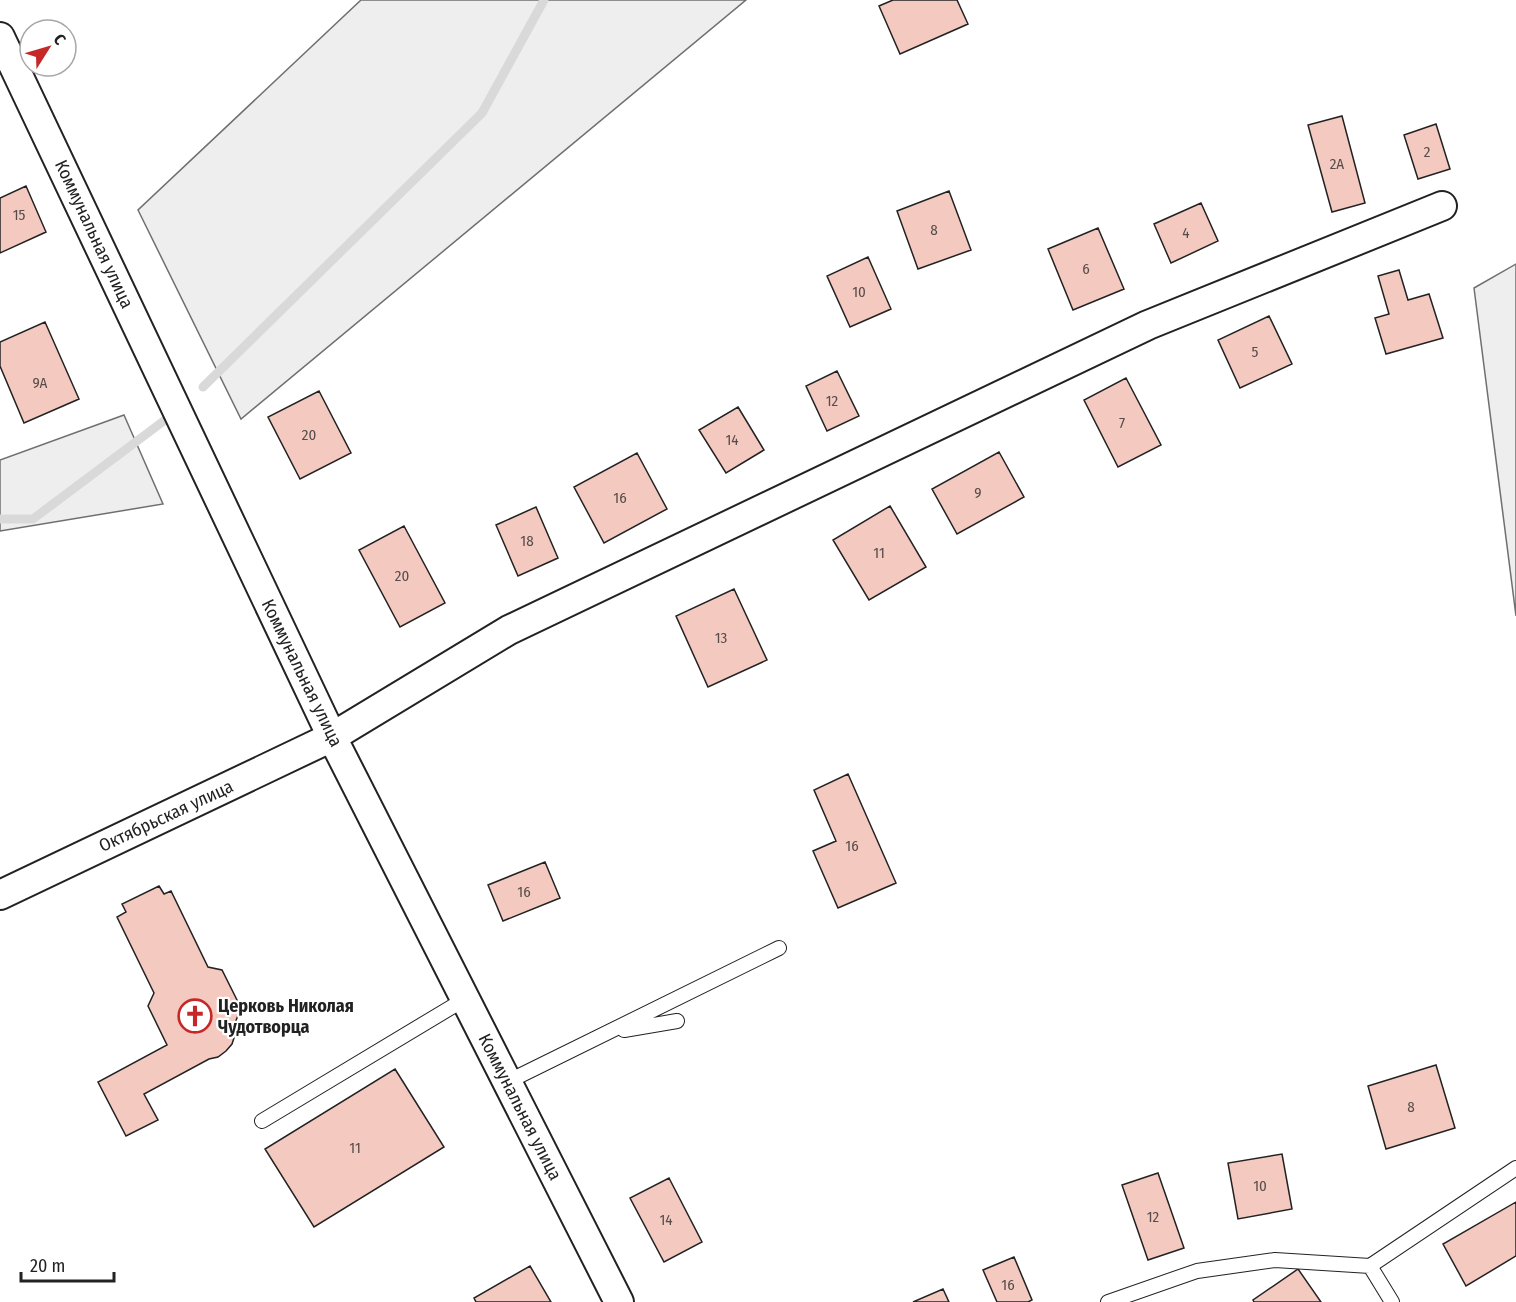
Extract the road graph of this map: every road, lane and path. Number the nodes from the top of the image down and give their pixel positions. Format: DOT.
graph roads {
  1 [pos="0,37"];
  2 [pos="1442,206"];
  3 [pos="332,737"];
  4 [pos="0,895"];
  5 [pos="779,948"];
  6 [pos="465,999"];
  7 [pos="677,1021"];
  8 [pos="607,1033"];
  9 [pos="507,1082"];
  10 [pos="262,1121"];
  11 [pos="1516,1168"];
  12 [pos="1370,1266"];
  13 [pos="619,1302"];
  14 [pos="1108,1302"];
  15 [pos="1392,1302"];
  1 -- 3 [label="street, Коммунальная улица"];
  2 -- 3 [label="street, Октябрьская улица"];
  3 -- 4 [label="street, Октябрьская улица"];
  3 -- 6 [label="street, Коммунальная улица"];
  5 -- 8 [label="lane"];
  6 -- 9 [label="street, Коммунальная улица"];
  6 -- 10 [label="lane"];
  7 -- 8 [label="lane"];
  8 -- 9 [label="lane"];
  9 -- 13 [label="street, Коммунальная улица"];
  11 -- 12 [label="lane"];
  12 -- 14 [label="lane"];
  12 -- 15 [label="lane"];
}
